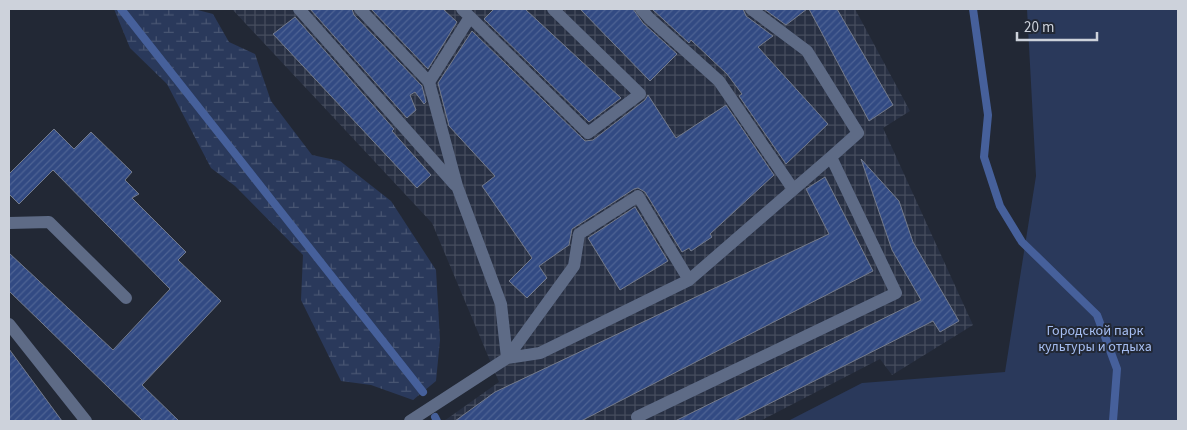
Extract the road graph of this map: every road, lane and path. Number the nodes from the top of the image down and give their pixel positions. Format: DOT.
graph roads {
  1 [pos="299,9"];
  2 [pos="360,9"];
  3 [pos="553,9"];
  4 [pos="641,9"];
  5 [pos="751,9"];
  6 [pos="466,13"];
  7 [pos="429,82"];
  8 [pos="830,157"];
  9 [pos="457,186"];
  10 [pos="793,189"];
  11 [pos="9,224"];
  12 [pos="689,280"];
  13 [pos="126,298"];
  14 [pos="9,324"];
  15 [pos="507,358"];
  16 [pos="637,417"];
  17 [pos="86,421"];
  18 [pos="410,421"];
  1 -- 9 [label="lane"];
  2 -- 7 [label="lane"];
  3 -- 6 [label="lane"];
  4 -- 10 [label="lane"];
  5 -- 8 [label="lane"];
  6 -- 7 [label="lane"];
  7 -- 9 [label="lane"];
  8 -- 10 [label="lane"];
  8 -- 16 [label="lane"];
  9 -- 15 [label="lane"];
  10 -- 12 [label="lane"];
  11 -- 13 [label="lane"];
  12 -- 15 [label="lane"];
  12 -- 15 [label="lane"];
  14 -- 17 [label="lane"];
  15 -- 18 [label="lane"];
}
